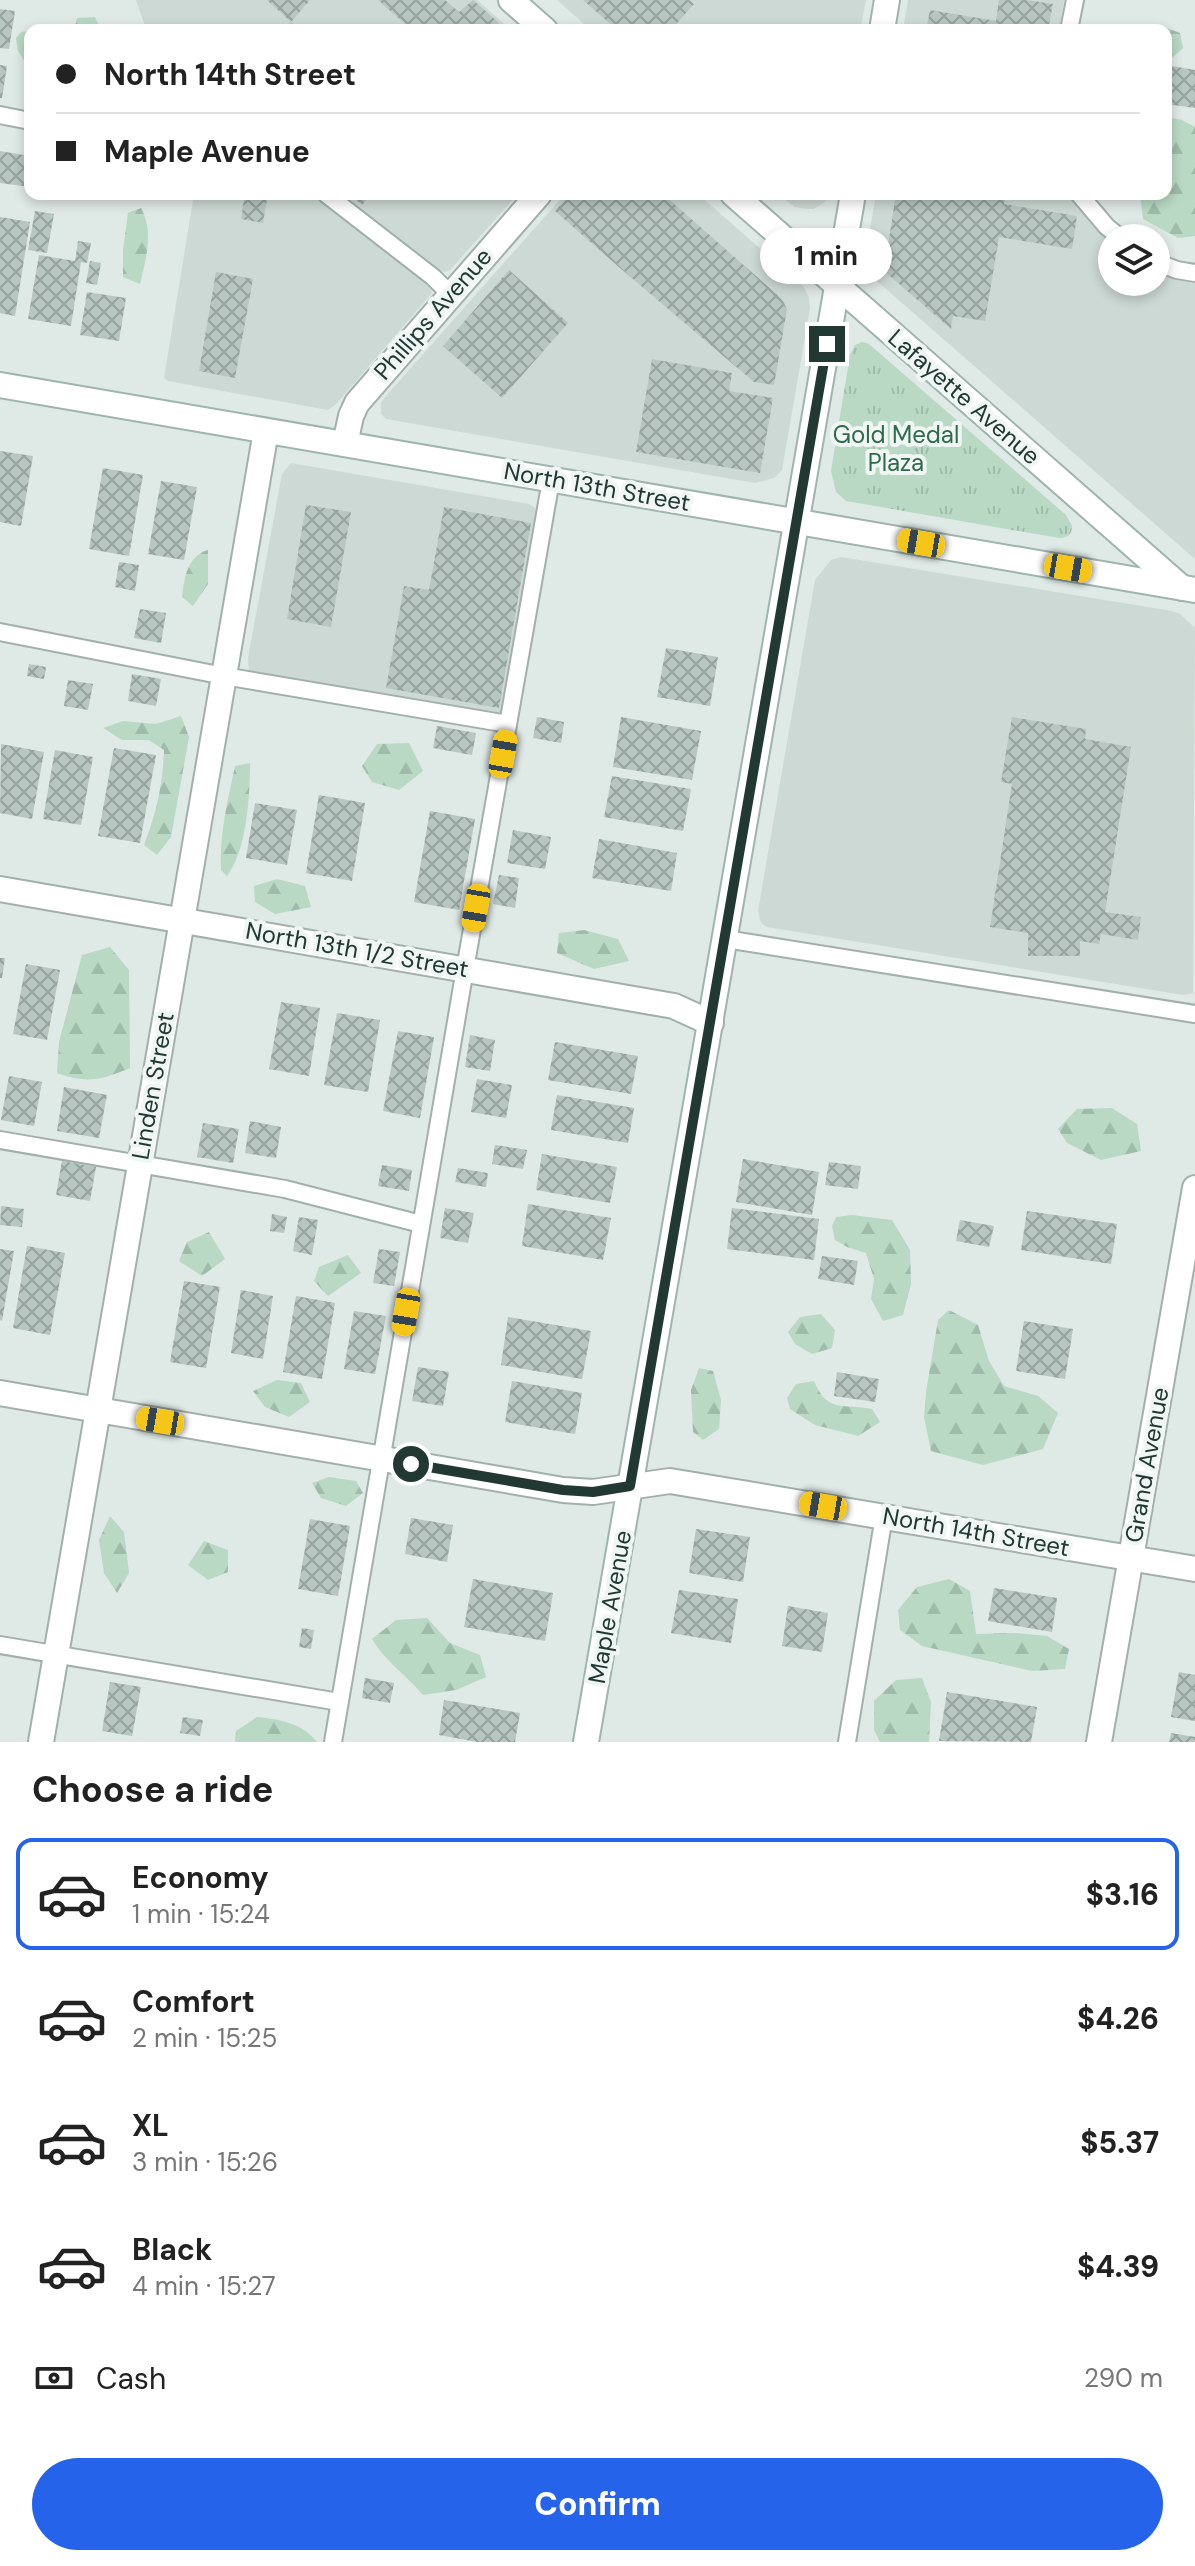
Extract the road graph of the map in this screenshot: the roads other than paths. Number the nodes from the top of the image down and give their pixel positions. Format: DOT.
graph roads {
  1 [pos="511,0"];
  2 [pos="887,0"];
  3 [pos="1075,0"];
  4 [pos="538,24"];
  5 [pos="883,24"];
  6 [pos="1070,24"];
  7 [pos="0,115"];
  8 [pos="24,120"];
  9 [pos="334,200"];
  10 [pos="534,200"];
  11 [pos="740,200"];
  12 [pos="852,200"];
  13 [pos="1084,200"];
  14 [pos="1104,224"];
  15 [pos="1170,267"];
  16 [pos="1195,273"];
  17 [pos="837,285"];
  18 [pos="450,294"];
  19 [pos="0,385"];
  20 [pos="266,431"];
  21 [pos="345,444"];
  22 [pos="551,480"];
  23 [pos="797,522"];
  24 [pos="1190,593"];
  25 [pos="0,632"];
  26 [pos="224,676"];
  27 [pos="508,724"];
  28 [pos="0,889"];
  29 [pos="182,920"];
  30 [pos="725,939"];
  31 [pos="465,969"];
  32 [pos="1195,1014"];
  33 [pos="711,1023"];
  34 [pos="0,1140"];
  35 [pos="140,1163"];
  36 [pos="1195,1188"];
  37 [pos="421,1224"];
  38 [pos="0,1393"];
  39 [pos="98,1410"];
  40 [pos="381,1458"];
  41 [pos="630,1486"];
  42 [pos="884,1516"];
  43 [pos="1131,1559"];
  44 [pos="1195,1569"];
  45 [pos="0,1645"];
  46 [pos="56,1654"];
  47 [pos="339,1702"];
  48 [pos="41,1742"];
  49 [pos="333,1742"];
  50 [pos="586,1742"];
  51 [pos="847,1742"];
  52 [pos="1099,1742"];
  1 -- 4 [label="street"];
  2 -- 5 [label="street"];
  3 -- 6 [label="lane"];
  7 -- 8 [label="lane"];
  9 -- 18 [label="lane"];
  10 -- 18 [label="street, Phillips Avenue"];
  11 -- 17 [label="street, Lafayette Avenue"];
  12 -- 17 [label="street, Maple Avenue"];
  13 -- 14 [label="lane"];
  15 -- 16 [label="lane"];
  17 -- 23 [label="street, Maple Avenue"];
  17 -- 24 [label="street, Lafayette Avenue"];
  18 -- 21 [label="street, Phillips Avenue"];
  19 -- 20 [label="street, North 13th Street"];
  20 -- 21 [label="street, North 13th Street"];
  20 -- 26 [label="street, Linden Street"];
  21 -- 22 [label="street, North 13th Street"];
  22 -- 23 [label="street, North 13th Street"];
  22 -- 27 [label="lane"];
  23 -- 24 [label="street, North 13th Street"];
  23 -- 30 [label="street, Maple Avenue"];
  25 -- 26 [label="lane"];
  26 -- 27 [label="lane"];
  26 -- 29 [label="street, Linden Street"];
  27 -- 31 [label="lane"];
  28 -- 29 [label="street, North 13th 1/2 Street"];
  29 -- 31 [label="street, North 13th 1/2 Street"];
  29 -- 35 [label="street, Linden Street"];
  30 -- 32 [label="lane"];
  30 -- 33 [label="street, Maple Avenue"];
  31 -- 33 [label="street, North 13th 1/2 Street"];
  31 -- 37 [label="lane"];
  33 -- 41 [label="street, Maple Avenue"];
  34 -- 35 [label="lane"];
  35 -- 37 [label="lane"];
  35 -- 39 [label="street, Linden Street"];
  36 -- 43 [label="street, Grand Avenue"];
  37 -- 40 [label="lane"];
  38 -- 39 [label="street, North 14th Street"];
  39 -- 40 [label="street, North 14th Street"];
  39 -- 46 [label="street, Linden Street"];
  40 -- 41 [label="street, North 14th Street"];
  40 -- 47 [label="lane"];
  41 -- 42 [label="street, North 14th Street"];
  41 -- 50 [label="street, Maple Avenue"];
  42 -- 43 [label="street, North 14th Street"];
  42 -- 51 [label="lane"];
  43 -- 44 [label="street, North 14th Street"];
  43 -- 52 [label="street, Grand Avenue"];
  45 -- 46 [label="lane"];
  46 -- 47 [label="lane"];
  46 -- 48 [label="street, Linden Street"];
  47 -- 49 [label="lane"];
}
